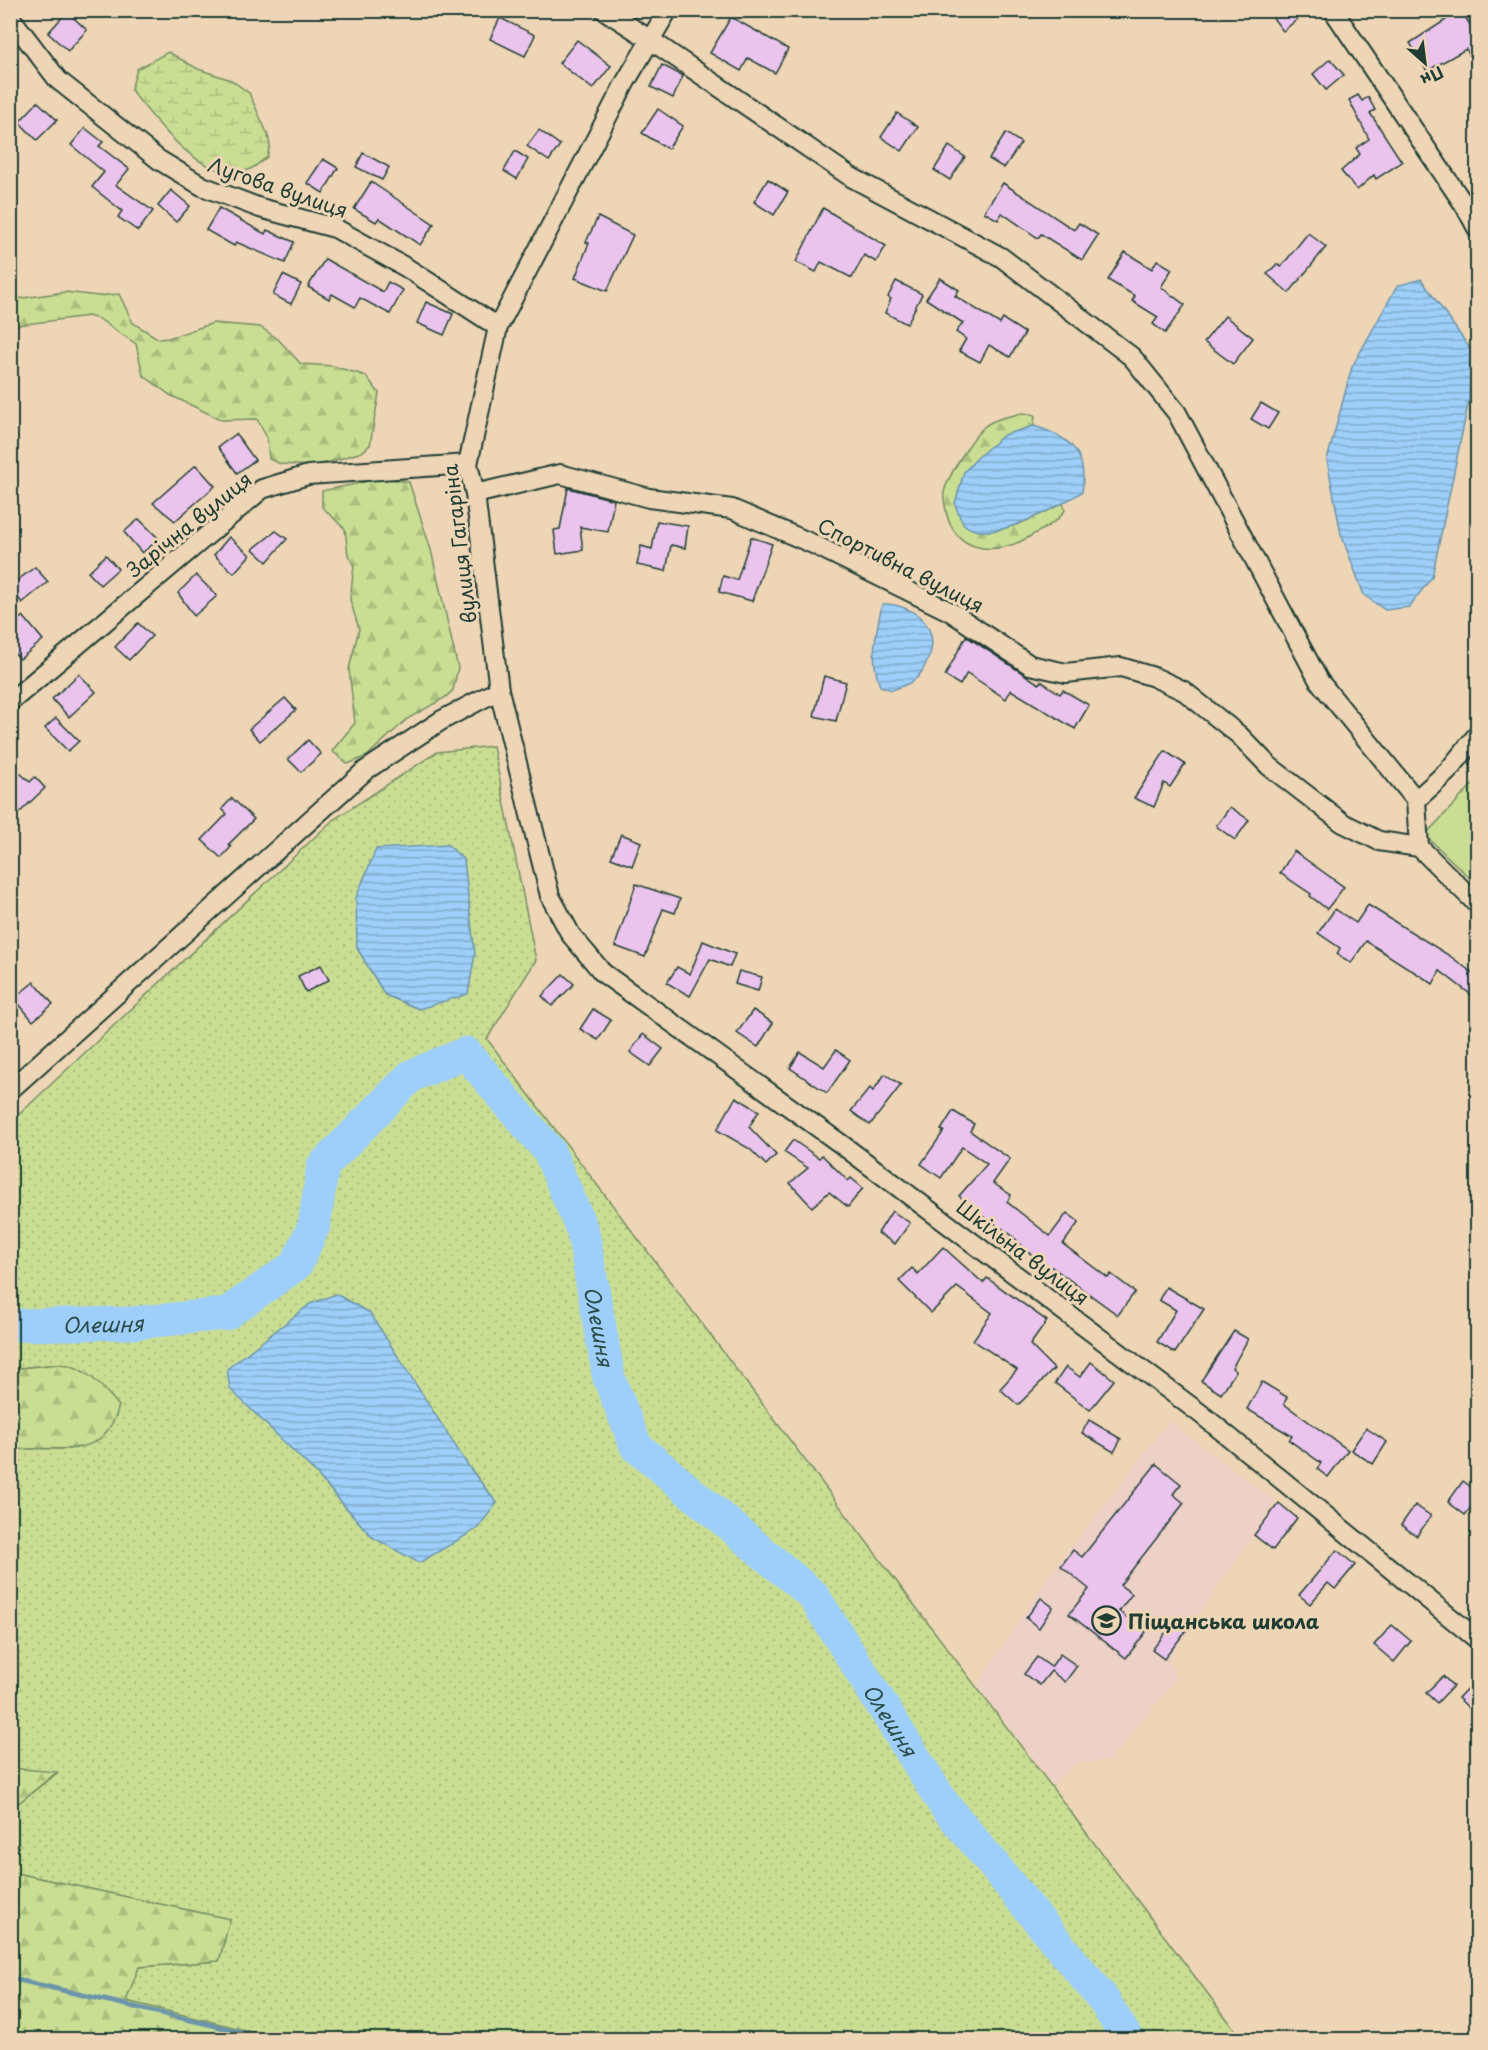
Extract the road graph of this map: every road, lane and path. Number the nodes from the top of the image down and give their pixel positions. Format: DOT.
graph roads {
  1 [pos="604,10"];
  2 [pos="668,10"];
  3 [pos="1333,10"];
  4 [pos="10,18"];
  5 [pos="650,39"];
  6 [pos="1478,230"];
  7 [pos="498,327"];
  8 [pos="468,464"];
  9 [pos="475,494"];
  10 [pos="499,690"];
  11 [pos="10,702"];
  12 [pos="1478,734"];
  13 [pos="1416,800"];
  14 [pos="1419,847"];
  15 [pos="550,896"];
  16 [pos="1478,906"];
  17 [pos="10,1090"];
  18 [pos="1478,1640"];
  1 -- 5 [label="street"];
  2 -- 5 [label="street, вулиця Гагаріна"];
  3 -- 6 [label="street"];
  4 -- 7 [label="street, Лугова вулиця"];
  5 -- 7 [label="street, вулиця Гагаріна"];
  5 -- 13 [label="street"];
  7 -- 8 [label="street, вулиця Гагаріна"];
  8 -- 9 [label="street, вулиця Гагаріна"];
  8 -- 11 [label="street, Зарічна вулиця"];
  9 -- 10 [label="street, вулиця Гагаріна"];
  9 -- 14 [label="street, Спортивна вулиця"];
  10 -- 15 [label="street, вулиця Гагаріна"];
  10 -- 17 [label="street"];
  12 -- 13 [label="street"];
  13 -- 14 [label="street"];
  14 -- 16 [label="street"];
  15 -- 18 [label="street, Шкільна вулиця"];
}
